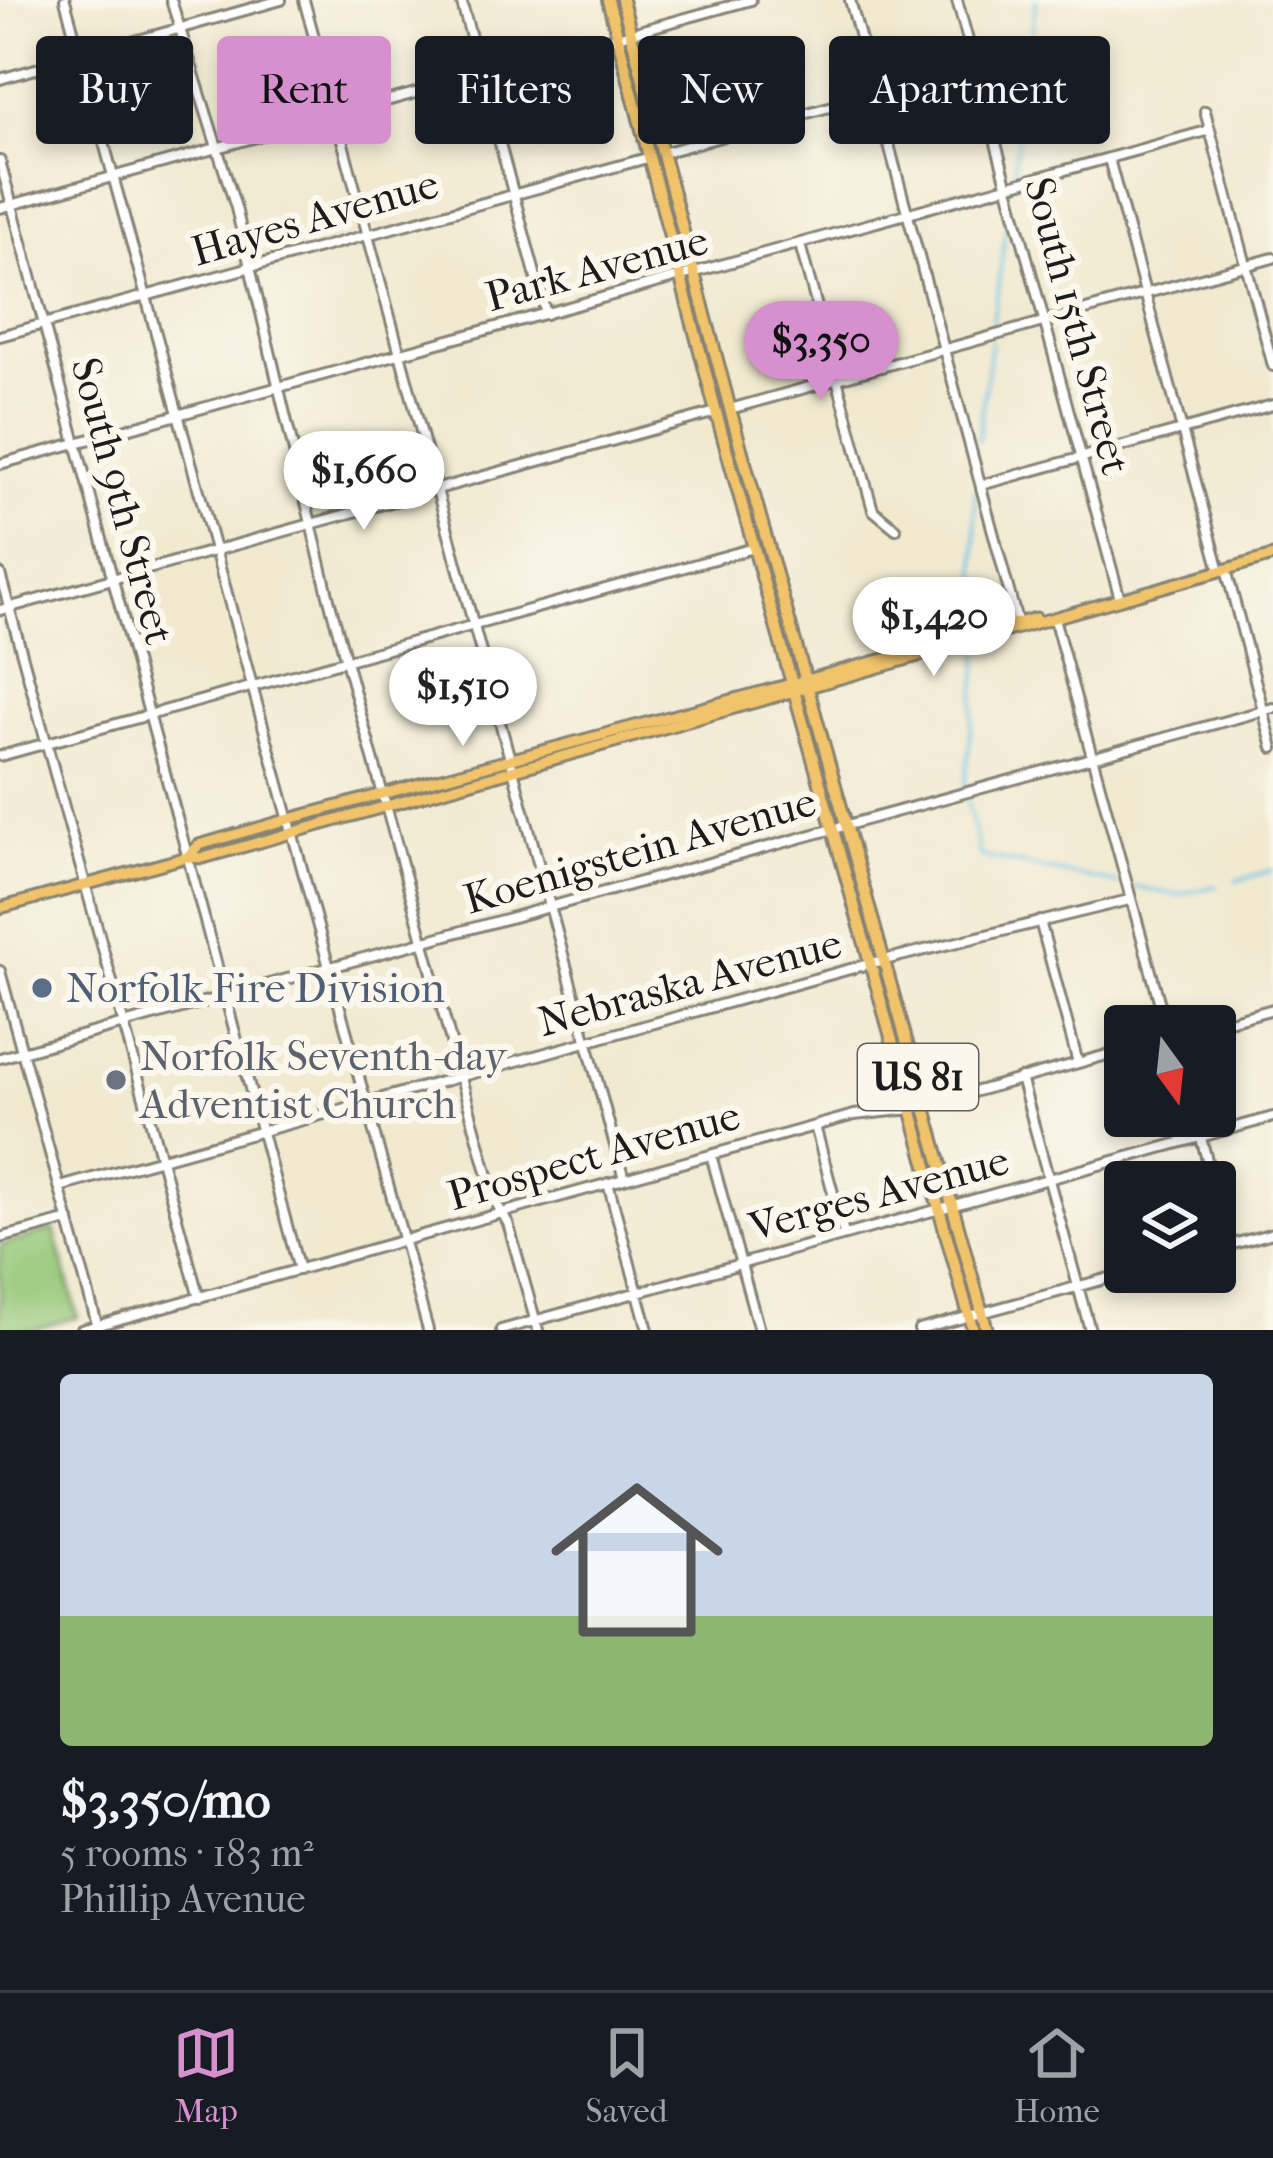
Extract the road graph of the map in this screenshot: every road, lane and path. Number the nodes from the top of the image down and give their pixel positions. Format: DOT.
graph roads {
  1 [pos="65,0"];
  2 [pos="171,0"];
  3 [pos="281,0"];
  4 [pos="304,0"];
  5 [pos="461,0"];
  6 [pos="608,0"];
  7 [pos="622,0"];
  8 [pos="751,0"];
  9 [pos="850,0"];
  10 [pos="957,0"];
  11 [pos="250,4"];
  12 [pos="178,29"];
  13 [pos="631,33"];
  14 [pos="74,36"];
  15 [pos="154,36"];
  16 [pos="313,36"];
  17 [pos="471,36"];
  18 [pos="860,36"];
  19 [pos="967,36"];
  20 [pos="617,38"];
  21 [pos="614,39"];
  22 [pos="36,69"];
  23 [pos="0,79"];
  24 [pos="829,107"];
  25 [pos="1204,111"];
  26 [pos="1210,130"];
  27 [pos="103,144"];
  28 [pos="233,144"];
  29 [pos="342,144"];
  30 [pos="501,144"];
  31 [pos="889,144"];
  32 [pos="996,144"];
  33 [pos="219,148"];
  34 [pos="661,153"];
  35 [pos="647,158"];
  36 [pos="1109,159"];
  37 [pos="0,161"];
  38 [pos="112,176"];
  39 [pos="1008,187"];
  40 [pos="514,194"];
  41 [pos="12,205"];
  42 [pos="0,208"];
  43 [pos="908,213"];
  44 [pos="367,235"];
  45 [pos="800,245"];
  46 [pos="1273,257"];
  47 [pos="1246,265"];
  48 [pos="248,268"];
  49 [pos="686,275"];
  50 [pos="1145,293"];
  51 [pos="145,297"];
  52 [pos="546,314"];
  53 [pos="1044,321"];
  54 [pos="43,324"];
  55 [pos="0,336"];
  56 [pos="944,350"];
  57 [pos="401,354"];
  58 [pos="1273,366"];
  59 [pos="837,380"];
  60 [pos="277,388"];
  61 [pos="1273,405"];
  62 [pos="730,409"];
  63 [pos="716,412"];
  64 [pos="177,416"];
  65 [pos="1183,430"];
  66 [pos="77,444"];
  67 [pos="1081,457"];
  68 [pos="0,464"];
  69 [pos="981,485"];
  70 [pos="436,490"];
  71 [pos="310,525"];
  72 [pos="896,529"];
  73 [pos="755,547"];
  74 [pos="214,552"];
  75 [pos="1273,556"];
  76 [pos="1223,570"];
  77 [pos="0,574"];
  78 [pos="112,579"];
  79 [pos="1120,598"];
  80 [pos="4,609"];
  81 [pos="1054,616"];
  82 [pos="1017,621"];
  83 [pos="473,625"];
  84 [pos="346,659"];
  85 [pos="803,685"];
  86 [pos="250,687"];
  87 [pos="1268,710"];
  88 [pos="149,715"];
  89 [pos="47,744"];
  90 [pos="1273,748"];
  91 [pos="0,756"];
  92 [pos="510,759"];
  93 [pos="1093,759"];
  94 [pos="514,772"];
  95 [pos="382,794"];
  96 [pos="386,807"];
  97 [pos="286,820"];
  98 [pos="842,826"];
  99 [pos="289,834"];
  100 [pos="187,857"];
  101 [pos="85,885"];
  102 [pos="1130,900"];
  103 [pos="0,908"];
  104 [pos="550,908"];
  105 [pos="1040,921"];
  106 [pos="424,943"];
  107 [pos="872,963"];
  108 [pos="887,963"];
  109 [pos="328,968"];
  110 [pos="0,970"];
  111 [pos="226,996"];
  112 [pos="1160,1005"];
  113 [pos="1273,1009"];
  114 [pos="1236,1019"];
  115 [pos="124,1024"];
  116 [pos="587,1042"];
  117 [pos="22,1052"];
  118 [pos="1104,1056"];
  119 [pos="0,1058"];
  120 [pos="1078,1063"];
  121 [pos="461,1077"];
  122 [pos="1021,1078"];
  123 [pos="364,1103"];
  124 [pos="919,1107"];
  125 [pos="1273,1117"];
  126 [pos="815,1126"];
  127 [pos="1236,1127"];
  128 [pos="262,1131"];
  129 [pos="1201,1137"];
  130 [pos="711,1155"];
  131 [pos="160,1160"];
  132 [pos="1207,1161"];
  133 [pos="1049,1178"];
  134 [pos="624,1179"];
  135 [pos="608,1183"];
  136 [pos="60,1187"];
  137 [pos="945,1206"];
  138 [pos="501,1213"];
  139 [pos="68,1220"];
  140 [pos="1273,1233"];
  141 [pos="844,1234"];
  142 [pos="0,1238"];
  143 [pos="403,1241"];
  144 [pos="1236,1243"];
  145 [pos="742,1263"];
  146 [pos="299,1270"];
  147 [pos="1104,1279"];
  148 [pos="1078,1286"];
  149 [pos="637,1291"];
  150 [pos="199,1298"];
  151 [pos="976,1314"];
  152 [pos="536,1325"];
  153 [pos="98,1328"];
  154 [pos="81,1330"];
  155 [pos="428,1330"];
  156 [pos="501,1330"];
  157 [pos="648,1330"];
  158 [pos="759,1330"];
  159 [pos="919,1330"];
  160 [pos="973,1330"];
  161 [pos="987,1330"];
  162 [pos="1090,1330"];
  1 -- 14 [label="street"];
  2 -- 12 [label="street"];
  3 -- 11 [label="street"];
  4 -- 16 [label="street"];
  5 -- 17 [label="street"];
  6 -- 20 [label="highway, US 81"];
  7 -- 13 [label="highway, US 81"];
  8 -- 13 [label="street"];
  9 -- 18 [label="street"];
  10 -- 19 [label="street, South 15th Street"];
  11 -- 12 [label="street"];
  12 -- 15 [label="street"];
  12 -- 33 [label="street"];
  13 -- 20 [label="street"];
  13 -- 34 [label="highway, US 81"];
  20 -- 21 [label="street"];
  20 -- 35 [label="highway, US 81"];
  22 -- 23 [label="street"];
  24 -- 34 [label="street"];
  25 -- 26 [label="street"];
  26 -- 36 [label="street, Park Avenue"];
  26 -- 47 [label="street"];
  27 -- 38 [label="street"];
  28 -- 33 [label="street"];
  29 -- 44 [label="street"];
  30 -- 40 [label="street"];
  31 -- 43 [label="street"];
  32 -- 39 [label="street, South 15th Street"];
  33 -- 38 [label="street"];
  33 -- 48 [label="street"];
  34 -- 49 [label="highway, US 81"];
  35 -- 40 [label="street, Hayes Avenue"];
  35 -- 49 [label="highway, US 81"];
  36 -- 39 [label="street, Park Avenue"];
  36 -- 50 [label="street"];
  37 -- 41 [label="street, South 9th Street"];
  38 -- 41 [label="street"];
  38 -- 51 [label="street"];
  39 -- 43 [label="street, Park Avenue"];
  39 -- 53 [label="street, South 15th Street"];
  40 -- 44 [label="street, Hayes Avenue"];
  40 -- 52 [label="street"];
  41 -- 42 [label="street"];
  41 -- 54 [label="street, South 9th Street"];
  43 -- 45 [label="street, Park Avenue"];
  43 -- 56 [label="street"];
  44 -- 48 [label="street, Hayes Avenue"];
  44 -- 57 [label="street"];
  45 -- 49 [label="street, Park Avenue"];
  45 -- 59 [label="street"];
  46 -- 47 [label="street"];
  47 -- 50 [label="street"];
  47 -- 58 [label="street"];
  48 -- 51 [label="street, Hayes Avenue"];
  48 -- 60 [label="street"];
  49 -- 52 [label="street, Park Avenue"];
  49 -- 62 [label="highway, US 81"];
  49 -- 63 [label="highway, US 81"];
  50 -- 53 [label="street"];
  50 -- 65 [label="street"];
  51 -- 54 [label="street, Hayes Avenue"];
  51 -- 64 [label="street"];
  52 -- 57 [label="street, Park Avenue"];
  53 -- 56 [label="street"];
  53 -- 67 [label="street, South 15th Street"];
  54 -- 55 [label="street, Hayes Avenue"];
  54 -- 66 [label="street, South 9th Street"];
  56 -- 59 [label="street"];
  56 -- 69 [label="street"];
  57 -- 60 [label="street, Park Avenue"];
  57 -- 70 [label="street"];
  59 -- 62 [label="street"];
  59 -- 72 [label="street"];
  60 -- 64 [label="street, Park Avenue"];
  60 -- 71 [label="street"];
  61 -- 65 [label="street"];
  62 -- 85 [label="highway, US 81"];
  63 -- 70 [label="street"];
  63 -- 73 [label="highway, US 81"];
  64 -- 66 [label="street, Park Avenue"];
  64 -- 74 [label="street"];
  65 -- 67 [label="street"];
  65 -- 76 [label="street"];
  66 -- 68 [label="street, Park Avenue"];
  66 -- 78 [label="street, South 9th Street"];
  67 -- 69 [label="street"];
  67 -- 79 [label="street, South 15th Street"];
  69 -- 82 [label="street"];
  70 -- 71 [label="street"];
  70 -- 83 [label="street"];
  71 -- 74 [label="street"];
  71 -- 84 [label="street"];
  73 -- 83 [label="street"];
  73 -- 85 [label="highway, US 81"];
  74 -- 78 [label="street"];
  74 -- 86 [label="street"];
  75 -- 76 [label="main road"];
  76 -- 79 [label="main road"];
  76 -- 87 [label="street"];
  77 -- 80 [label="street"];
  78 -- 80 [label="street"];
  78 -- 88 [label="street, South 9th Street"];
  79 -- 81 [label="main road"];
  80 -- 89 [label="street"];
  81 -- 82 [label="main road"];
  81 -- 85 [label="main road"];
  81 -- 93 [label="street"];
  82 -- 85 [label="main road"];
  83 -- 84 [label="street"];
  83 -- 92 [label="street"];
  84 -- 86 [label="street"];
  84 -- 95 [label="street"];
  85 -- 92 [label="main road"];
  85 -- 94 [label="main road"];
  85 -- 98 [label="highway, US 81"];
  86 -- 88 [label="street"];
  86 -- 97 [label="street"];
  87 -- 90 [label="street"];
  87 -- 93 [label="street, Koenigstein Avenue"];
  88 -- 89 [label="street"];
  88 -- 100 [label="street, South 9th Street"];
  89 -- 91 [label="street"];
  89 -- 101 [label="street"];
  92 -- 94 [label="street"];
  92 -- 95 [label="main road"];
  93 -- 98 [label="street, Koenigstein Avenue"];
  93 -- 102 [label="street"];
  94 -- 96 [label="main road"];
  94 -- 104 [label="street"];
  95 -- 96 [label="street"];
  95 -- 97 [label="main road"];
  96 -- 99 [label="main road"];
  96 -- 106 [label="street"];
  97 -- 99 [label="street"];
  97 -- 100 [label="main road"];
  98 -- 104 [label="street, Koenigstein Avenue"];
  98 -- 107 [label="highway, US 81"];
  98 -- 108 [label="highway, US 81"];
  99 -- 100 [label="main road"];
  99 -- 109 [label="street"];
  100 -- 101 [label="main road"];
  100 -- 111 [label="street, South 9th Street"];
  101 -- 103 [label="main road"];
  101 -- 115 [label="street"];
  102 -- 105 [label="street, Nebraska Avenue"];
  102 -- 112 [label="street"];
  104 -- 106 [label="street, Koenigstein Avenue"];
  104 -- 116 [label="street"];
  105 -- 108 [label="street, Nebraska Avenue"];
  105 -- 120 [label="street"];
  106 -- 109 [label="street, Koenigstein Avenue"];
  106 -- 121 [label="street"];
  107 -- 108 [label="street, Nebraska Avenue"];
  107 -- 116 [label="street, Nebraska Avenue"];
  107 -- 124 [label="highway, US 81"];
  108 -- 124 [label="highway, US 81"];
  109 -- 111 [label="street, Koenigstein Avenue"];
  109 -- 123 [label="street"];
  110 -- 117 [label="street"];
  111 -- 115 [label="street, Koenigstein Avenue"];
  111 -- 128 [label="street, South 9th Street"];
  113 -- 114 [label="street"];
  115 -- 117 [label="street, Koenigstein Avenue"];
  115 -- 131 [label="street"];
  116 -- 121 [label="street, Nebraska Avenue"];
  116 -- 134 [label="street"];
  117 -- 119 [label="street, Koenigstein Avenue"];
  117 -- 136 [label="street"];
  118 -- 120 [label="street, Prospect Avenue"];
  120 -- 122 [label="street, Prospect Avenue"];
  121 -- 123 [label="street, Nebraska Avenue"];
  121 -- 138 [label="street"];
  122 -- 124 [label="street, Prospect Avenue"];
  122 -- 133 [label="street"];
  123 -- 128 [label="street, Nebraska Avenue"];
  123 -- 143 [label="street"];
  124 -- 126 [label="street, Prospect Avenue"];
  124 -- 137 [label="highway, US 81"];
  125 -- 127 [label="street, Verges Avenue"];
  126 -- 130 [label="street, Prospect Avenue"];
  126 -- 141 [label="street"];
  128 -- 131 [label="street, Nebraska Avenue"];
  128 -- 146 [label="street, South 9th Street"];
  129 -- 132 [label="street"];
  129 -- 133 [label="street, Verges Avenue"];
  130 -- 134 [label="street, Prospect Avenue"];
  130 -- 145 [label="street"];
  131 -- 136 [label="street, Nebraska Avenue"];
  131 -- 150 [label="street"];
  133 -- 137 [label="street, Verges Avenue"];
  133 -- 148 [label="street"];
  134 -- 135 [label="street, Prospect Avenue"];
  135 -- 138 [label="street, Prospect Avenue"];
  135 -- 149 [label="street"];
  136 -- 139 [label="street"];
  137 -- 141 [label="street, Verges Avenue"];
  137 -- 151 [label="highway, US 81"];
  138 -- 143 [label="street, Prospect Avenue"];
  138 -- 152 [label="street"];
  139 -- 142 [label="street"];
  139 -- 153 [label="street"];
  140 -- 144 [label="street"];
  141 -- 145 [label="street, Verges Avenue"];
  143 -- 146 [label="street, Prospect Avenue"];
  143 -- 155 [label="street"];
  145 -- 149 [label="street, Verges Avenue"];
  145 -- 158 [label="street"];
  146 -- 150 [label="street, Prospect Avenue"];
  147 -- 148 [label="street"];
  148 -- 151 [label="street"];
  148 -- 162 [label="street"];
  149 -- 152 [label="street, Verges Avenue"];
  149 -- 157 [label="street"];
  150 -- 153 [label="street, Prospect Avenue"];
  151 -- 159 [label="street"];
  151 -- 160 [label="highway, US 81"];
  151 -- 161 [label="highway, US 81"];
  152 -- 156 [label="street, Verges Avenue"];
  153 -- 154 [label="street, Prospect Avenue"];
}
